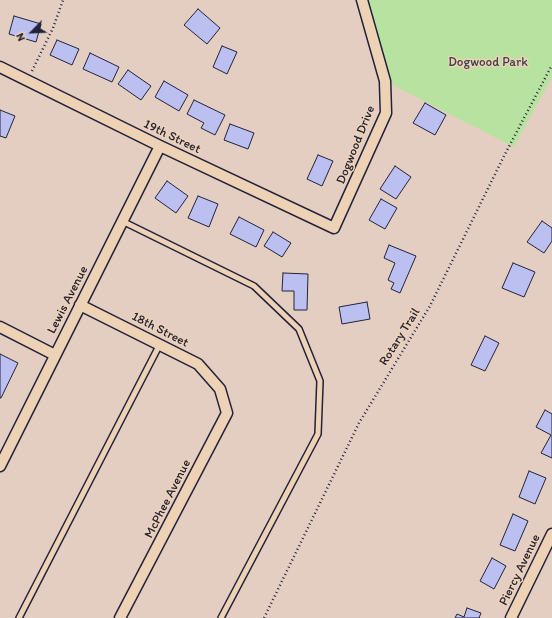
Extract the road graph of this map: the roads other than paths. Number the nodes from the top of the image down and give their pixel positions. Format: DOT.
graph roads {
  1 [pos="362,0"];
  2 [pos="0,67"];
  3 [pos="160,146"];
  4 [pos="122,221"];
  5 [pos="334,228"];
  6 [pos="80,305"];
  7 [pos="0,327"];
  8 [pos="160,344"];
  9 [pos="55,355"];
  10 [pos="220,389"];
  11 [pos="0,466"];
  12 [pos="552,534"];
  13 [pos="19,618"];
  14 [pos="120,618"];
  15 [pos="221,618"];
  16 [pos="511,618"];
  1 -- 5 [label="street, Dogwood Drive"];
  2 -- 3 [label="street, 19th Street"];
  3 -- 4 [label="street, Lewis Avenue"];
  3 -- 5 [label="street, 19th Street"];
  4 -- 6 [label="street, Lewis Avenue"];
  4 -- 15 [label="lane"];
  6 -- 8 [label="street, 18th Street"];
  6 -- 9 [label="street, Lewis Avenue"];
  7 -- 9 [label="street"];
  8 -- 10 [label="street, 18th Street"];
  8 -- 13 [label="lane"];
  9 -- 11 [label="street, Lewis Avenue"];
  10 -- 14 [label="street, McPhee Avenue"];
  12 -- 16 [label="street, Piercy Avenue"];
}
